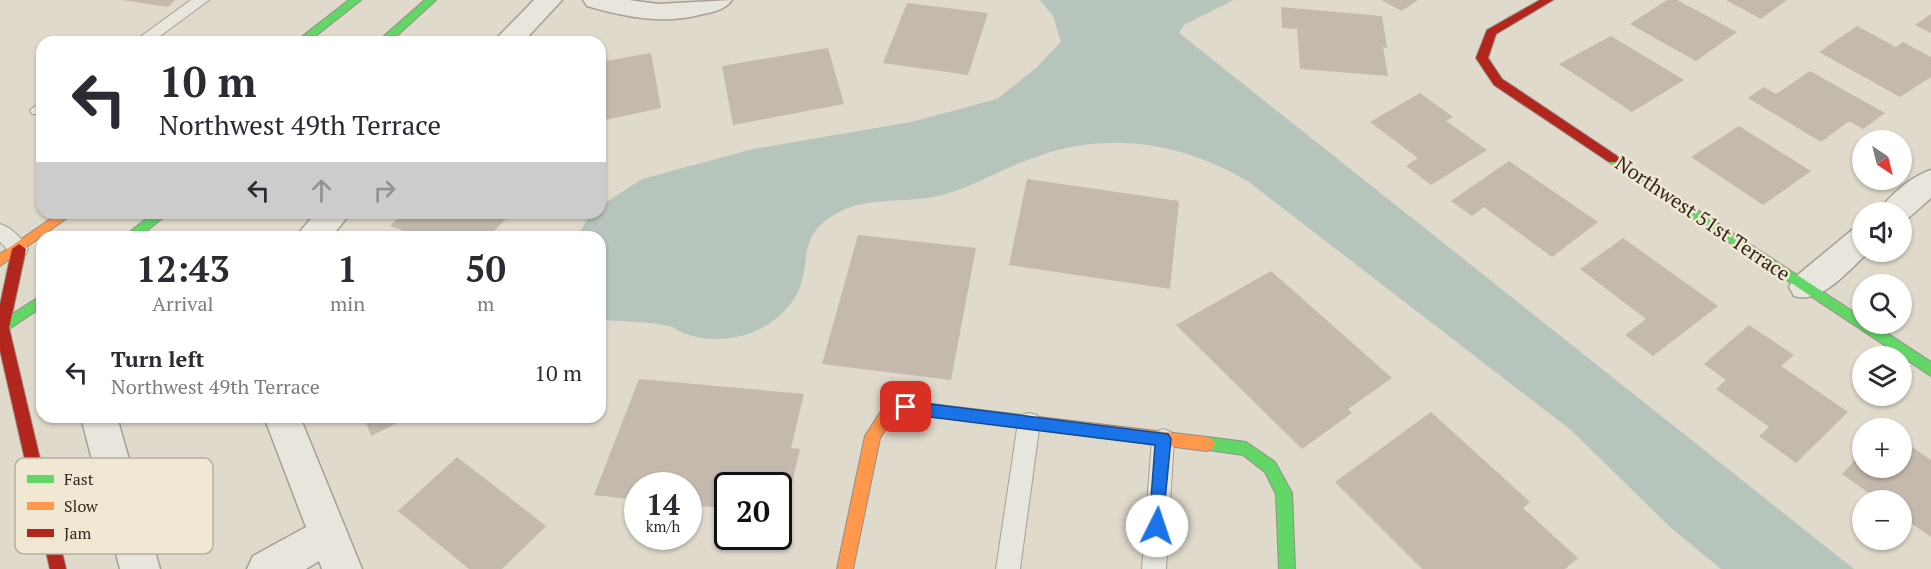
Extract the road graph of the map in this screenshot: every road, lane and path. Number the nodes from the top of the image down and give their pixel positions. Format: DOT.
graph roads {
  1 [pos="201,0"];
  2 [pos="356,0"];
  3 [pos="431,0"];
  4 [pos="549,0"];
  5 [pos="596,0"];
  6 [pos="719,0"];
  7 [pos="1548,0"];
  8 [pos="150,36"];
  9 [pos="309,36"];
  10 [pos="390,36"];
  11 [pos="513,36"];
  12 [pos="1931,181"];
  13 [pos="1907,202"];
  14 [pos="62,219"];
  15 [pos="155,219"];
  16 [pos="329,219"];
  17 [pos="0,231"];
  18 [pos="50,231"];
  19 [pos="138,231"];
  20 [pos="317,231"];
  21 [pos="36,244"];
  22 [pos="1852,248"];
  23 [pos="26,254"];
  24 [pos="0,261"];
  25 [pos="1806,287"];
  26 [pos="36,304"];
  27 [pos="1,328"];
  28 [pos="1931,370"];
  29 [pos="1029,422"];
  30 [pos="101,423"];
  31 [pos="284,423"];
  32 [pos="1163,439"];
  33 [pos="32,458"];
  34 [pos="110,458"];
  35 [pos="335,553"];
  36 [pos="54,554"];
  37 [pos="136,554"];
  38 [pos="58,569"];
  39 [pos="140,569"];
  40 [pos="267,569"];
  41 [pos="845,569"];
  42 [pos="1008,569"];
  43 [pos="1154,569"];
  44 [pos="1287,569"];
  1 -- 8 [label="lane"];
  2 -- 9 [label="street"];
  3 -- 10 [label="street"];
  4 -- 11 [label="street"];
  5 -- 6 [label="street"];
  7 -- 25 [label="street, Northwest 51st Terrace"];
  12 -- 13 [label="street"];
  14 -- 18 [label="street"];
  15 -- 19 [label="street"];
  16 -- 20 [label="street"];
  17 -- 23 [label="lane"];
  21 -- 23 [label="street"];
  22 -- 25 [label="street"];
  23 -- 24 [label="street"];
  23 -- 27 [label="street"];
  25 -- 28 [label="street, Northwest 51st Terrace"];
  26 -- 27 [label="street"];
  27 -- 33 [label="street"];
  29 -- 32 [label="street"];
  29 -- 41 [label="street"];
  29 -- 42 [label="lane"];
  30 -- 34 [label="street"];
  31 -- 35 [label="street"];
  32 -- 43 [label="lane"];
  32 -- 44 [label="street"];
  35 -- 40 [label="street"];
  36 -- 38 [label="street"];
  37 -- 39 [label="street"];
}
